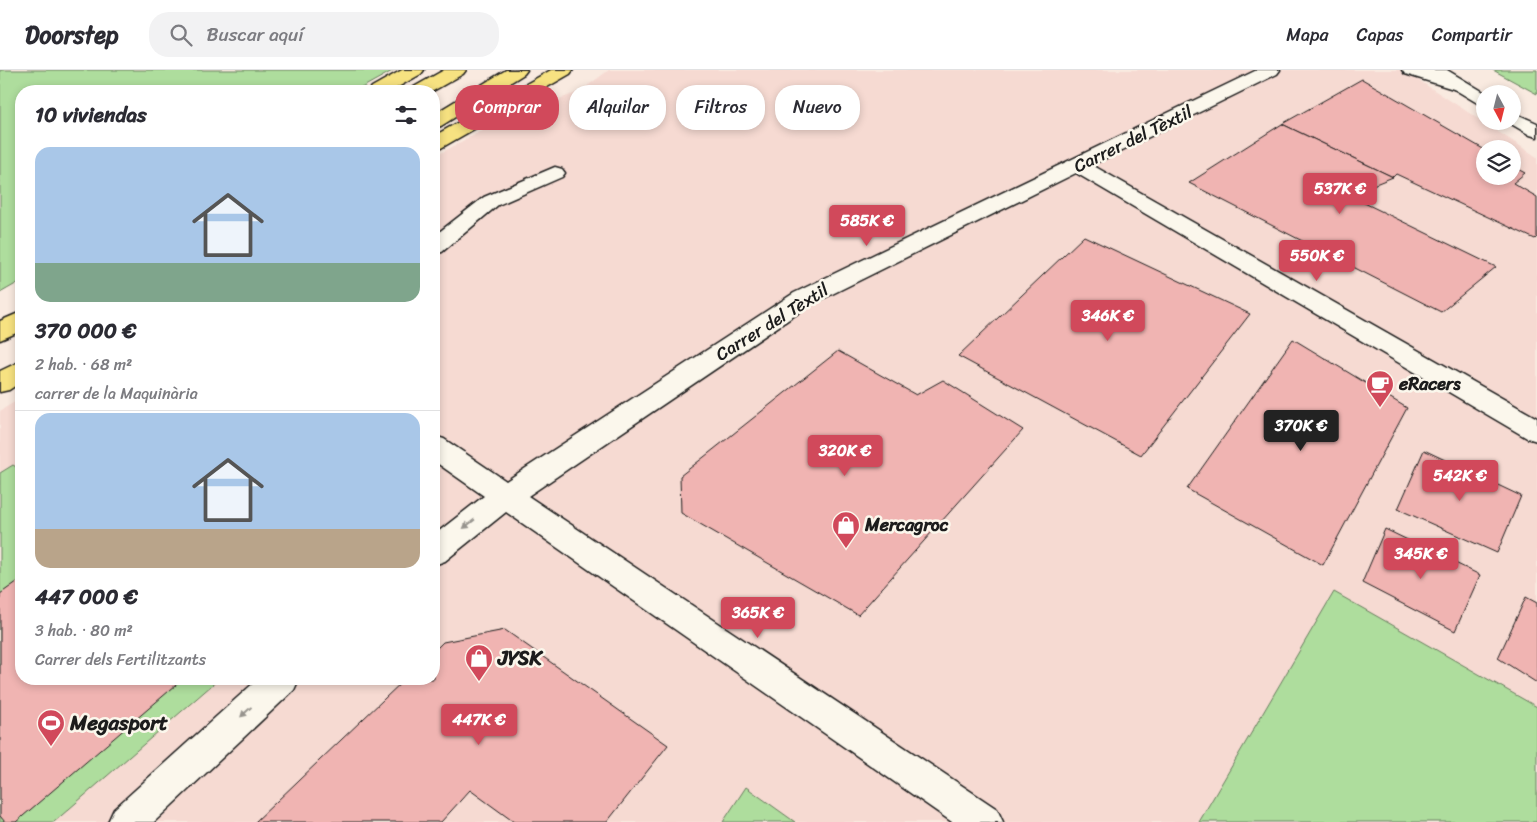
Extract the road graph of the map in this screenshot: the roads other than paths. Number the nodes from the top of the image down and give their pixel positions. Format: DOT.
graph roads {
  1 [pos="415,70"];
  2 [pos="457,70"];
  3 [pos="518,70"];
  4 [pos="564,70"];
  5 [pos="1272,70"];
  6 [pos="1411,70"];
  7 [pos="1435,70"];
  8 [pos="389,85"];
  9 [pos="431,85"];
  10 [pos="1460,86"];
  11 [pos="1476,95"];
  12 [pos="440,118"];
  13 [pos="1521,121"];
  14 [pos="1537,131"];
  15 [pos="440,141"];
  16 [pos="1078,166"];
  17 [pos="555,173"];
  18 [pos="440,242"];
  19 [pos="15,374"];
  20 [pos="0,383"];
  21 [pos="1537,431"];
  22 [pos="440,451"];
  23 [pos="505,496"];
  24 [pos="440,547"];
  25 [pos="275,685"];
  26 [pos="127,822"];
  27 [pos="984,822"];
  1 -- 8 [label="highway"];
  2 -- 9 [label="highway"];
  3 -- 12 [label="highway"];
  4 -- 15 [label="highway"];
  5 -- 16 [label="street, Carrer del Tèxtil"];
  6 -- 10 [label="street"];
  7 -- 10 [label="street"];
  10 -- 11 [label="street"];
  13 -- 14 [label="street"];
  16 -- 21 [label="street"];
  16 -- 23 [label="street, Carrer del Tèxtil"];
  17 -- 18 [label="street"];
  19 -- 20 [label="highway"];
  22 -- 23 [label="street"];
  23 -- 24 [label="street, Carrer del Tèxtil, one-way"];
  23 -- 27 [label="street"];
  25 -- 26 [label="street, one-way"];
}
